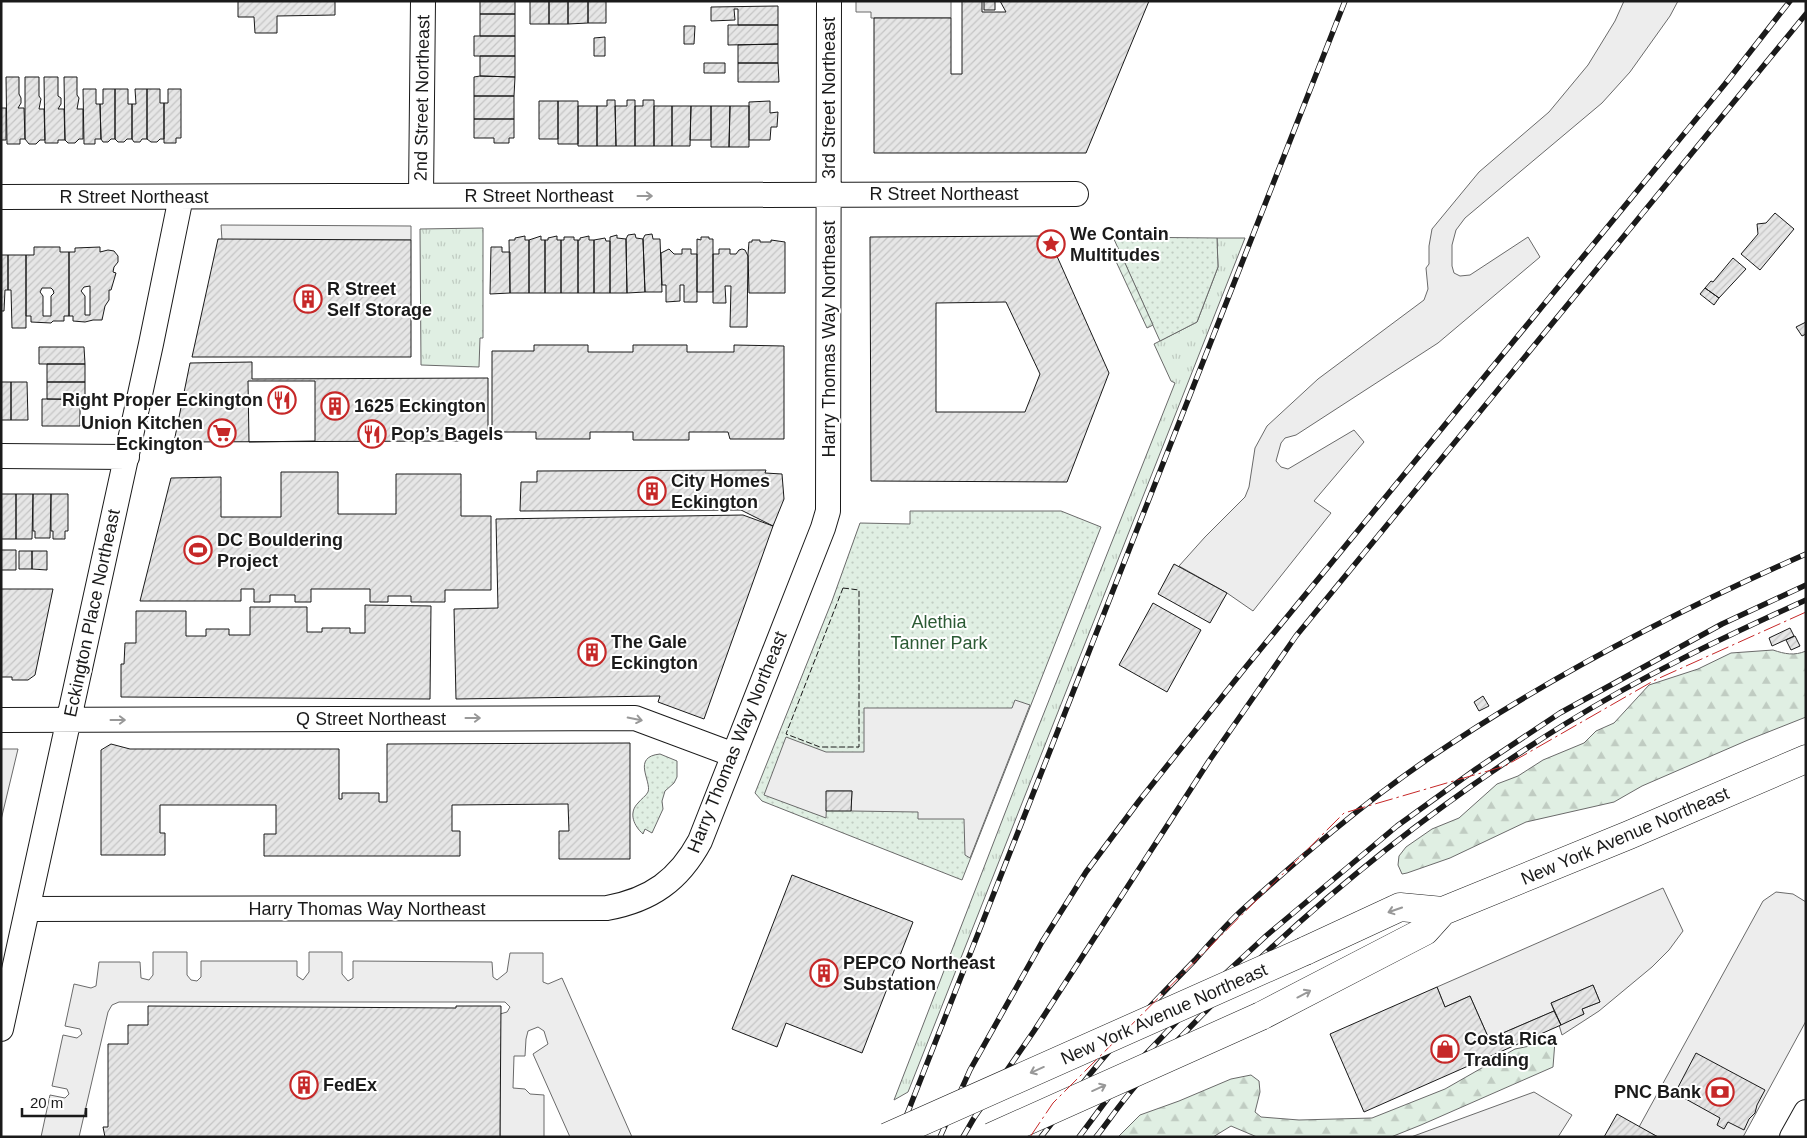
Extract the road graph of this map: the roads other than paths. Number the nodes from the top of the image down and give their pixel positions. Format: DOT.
graph roads {
  1 [pos="424,1"];
  2 [pos="829,1"];
  3 [pos="1076,194"];
  4 [pos="830,195"];
  5 [pos="421,196"];
  6 [pos="1,197"];
  7 [pos="182,197"];
  8 [pos="1,456"];
  9 [pos="126,457"];
  10 [pos="1,720"];
  11 [pos="69,720"];
  12 [pos="734,755"];
  13 [pos="1806,759"];
  14 [pos="28,909"];
  15 [pos="1443,911"];
  16 [pos="1,1030"];
  17 [pos="1806,1112"];
  18 [pos="887,1137"];
  19 [pos="991,1137"];
  20 [pos="1792,1137"];
  1 -- 5 [label="street, 2nd Street Northeast"];
  2 -- 4 [label="street, 3rd Street Northeast"];
  3 -- 4 [label="street, R Street Northeast"];
  5 -- 4 [label="street, R Street Northeast, one-way"];
  4 -- 12 [label="street, Harry Thomas Way Northeast"];
  5 -- 7 [label="street, R Street Northeast"];
  6 -- 7 [label="street, R Street Northeast"];
  7 -- 9 [label="street, Eckington Place Northeast"];
  8 -- 9 [label="street"];
  9 -- 11 [label="street, Eckington Place Northeast"];
  10 -- 11 [label="street, Q Street Northeast"];
  11 -- 12 [label="street, Q Street Northeast, one-way"];
  11 -- 14 [label="street, Eckington Place Northeast"];
  12 -- 14 [label="street, Harry Thomas Way Northeast"];
  13 -- 15 [label="highway, New York Avenue Northeast"];
  14 -- 16 [label="street, Eckington Place Northeast"];
  15 -- 18 [label="highway, New York Avenue Northeast, one-way, bridge"];
  19 -- 15 [label="highway, New York Avenue Northeast, one-way, bridge"];
  17 -- 20 [label="street"];
}
